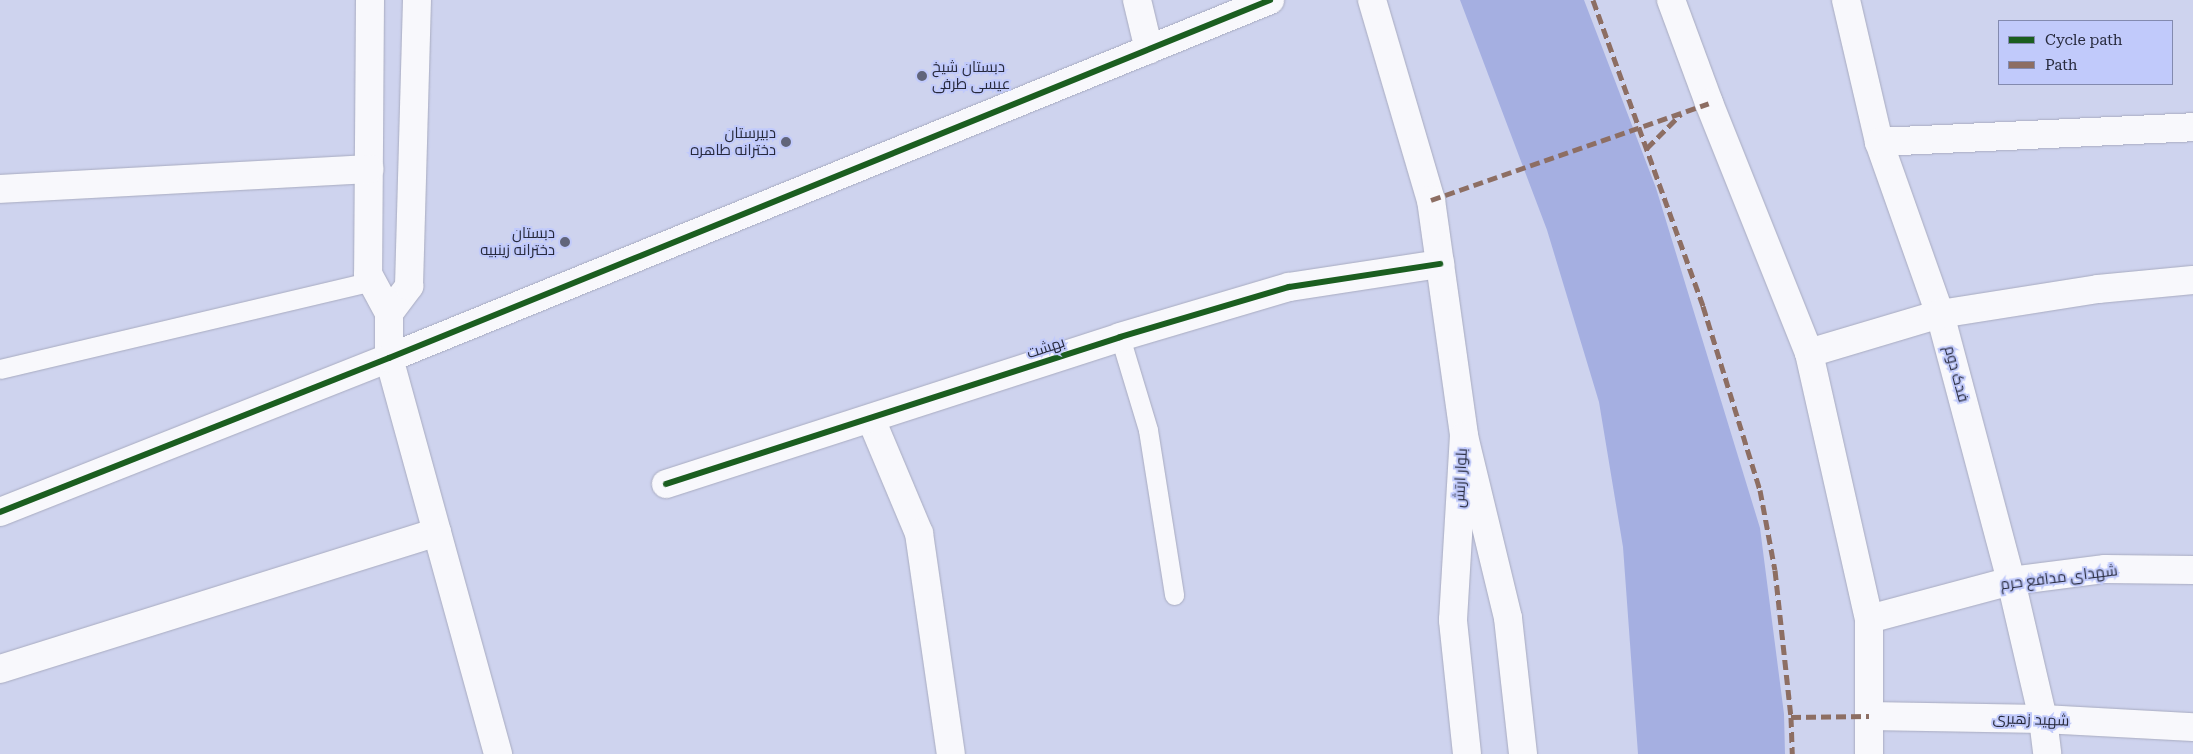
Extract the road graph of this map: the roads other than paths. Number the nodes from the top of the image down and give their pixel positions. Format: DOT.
graph roads {
  1 [pos="370,0"];
  2 [pos="417,0"];
  3 [pos="1137,0"];
  4 [pos="1270,0"];
  5 [pos="1372,0"];
  6 [pos="1671,0"];
  7 [pos="1846,0"];
  8 [pos="1149,50"];
  9 [pos="2193,127"];
  10 [pos="1879,142"];
  11 [pos="369,169"];
  12 [pos="0,189"];
  13 [pos="1440,264"];
  14 [pos="2193,280"];
  15 [pos="372,281"];
  16 [pos="389,313"];
  17 [pos="1940,314"];
  18 [pos="1120,337"];
  19 [pos="1809,353"];
  20 [pos="389,358"];
  21 [pos="0,369"];
  22 [pos="871,419"];
  23 [pos="1464,436"];
  24 [pos="666,484"];
  25 [pos="0,512"];
  26 [pos="437,532"];
  27 [pos="2193,570"];
  28 [pos="2011,581"];
  29 [pos="1174,595"];
  30 [pos="1869,620"];
  31 [pos="0,670"];
  32 [pos="1869,716"];
  33 [pos="2043,720"];
  34 [pos="2193,727"];
  35 [pos="498,754"];
  36 [pos="951,754"];
  37 [pos="1467,754"];
  38 [pos="1523,754"];
  39 [pos="1869,754"];
  40 [pos="2047,754"];
  1 -- 11 [label="street"];
  2 -- 16 [label="street"];
  3 -- 8 [label="street"];
  4 -- 8 [label="street"];
  5 -- 13 [label="street"];
  6 -- 19 [label="street"];
  7 -- 10 [label="street, فدک دوم"];
  8 -- 20 [label="street"];
  9 -- 10 [label="street"];
  10 -- 17 [label="street, فدک دوم"];
  11 -- 12 [label="street"];
  11 -- 15 [label="street"];
  13 -- 18 [label="street, بهشت"];
  13 -- 23 [label="street"];
  14 -- 17 [label="street"];
  15 -- 16 [label="street"];
  15 -- 21 [label="lane"];
  16 -- 20 [label="street"];
  17 -- 19 [label="street"];
  17 -- 28 [label="street, فدک دوم"];
  18 -- 22 [label="street, بهشت"];
  18 -- 29 [label="lane"];
  19 -- 30 [label="street"];
  20 -- 25 [label="street"];
  20 -- 26 [label="street"];
  22 -- 24 [label="street, بهشت"];
  22 -- 36 [label="street"];
  23 -- 37 [label="street, بلوار ارتش"];
  23 -- 38 [label="street, بلوار ارتش"];
  26 -- 31 [label="street"];
  26 -- 35 [label="street"];
  27 -- 28 [label="street, شهدای مدافع حرم"];
  28 -- 30 [label="street, شهدای مدافع حرم"];
  28 -- 33 [label="street, فدک دوم"];
  30 -- 32 [label="street"];
  32 -- 33 [label="street, شهید زهیری"];
  32 -- 39 [label="street"];
  33 -- 34 [label="street, شهید زهیری"];
  33 -- 40 [label="street, فدک دوم"];
}
